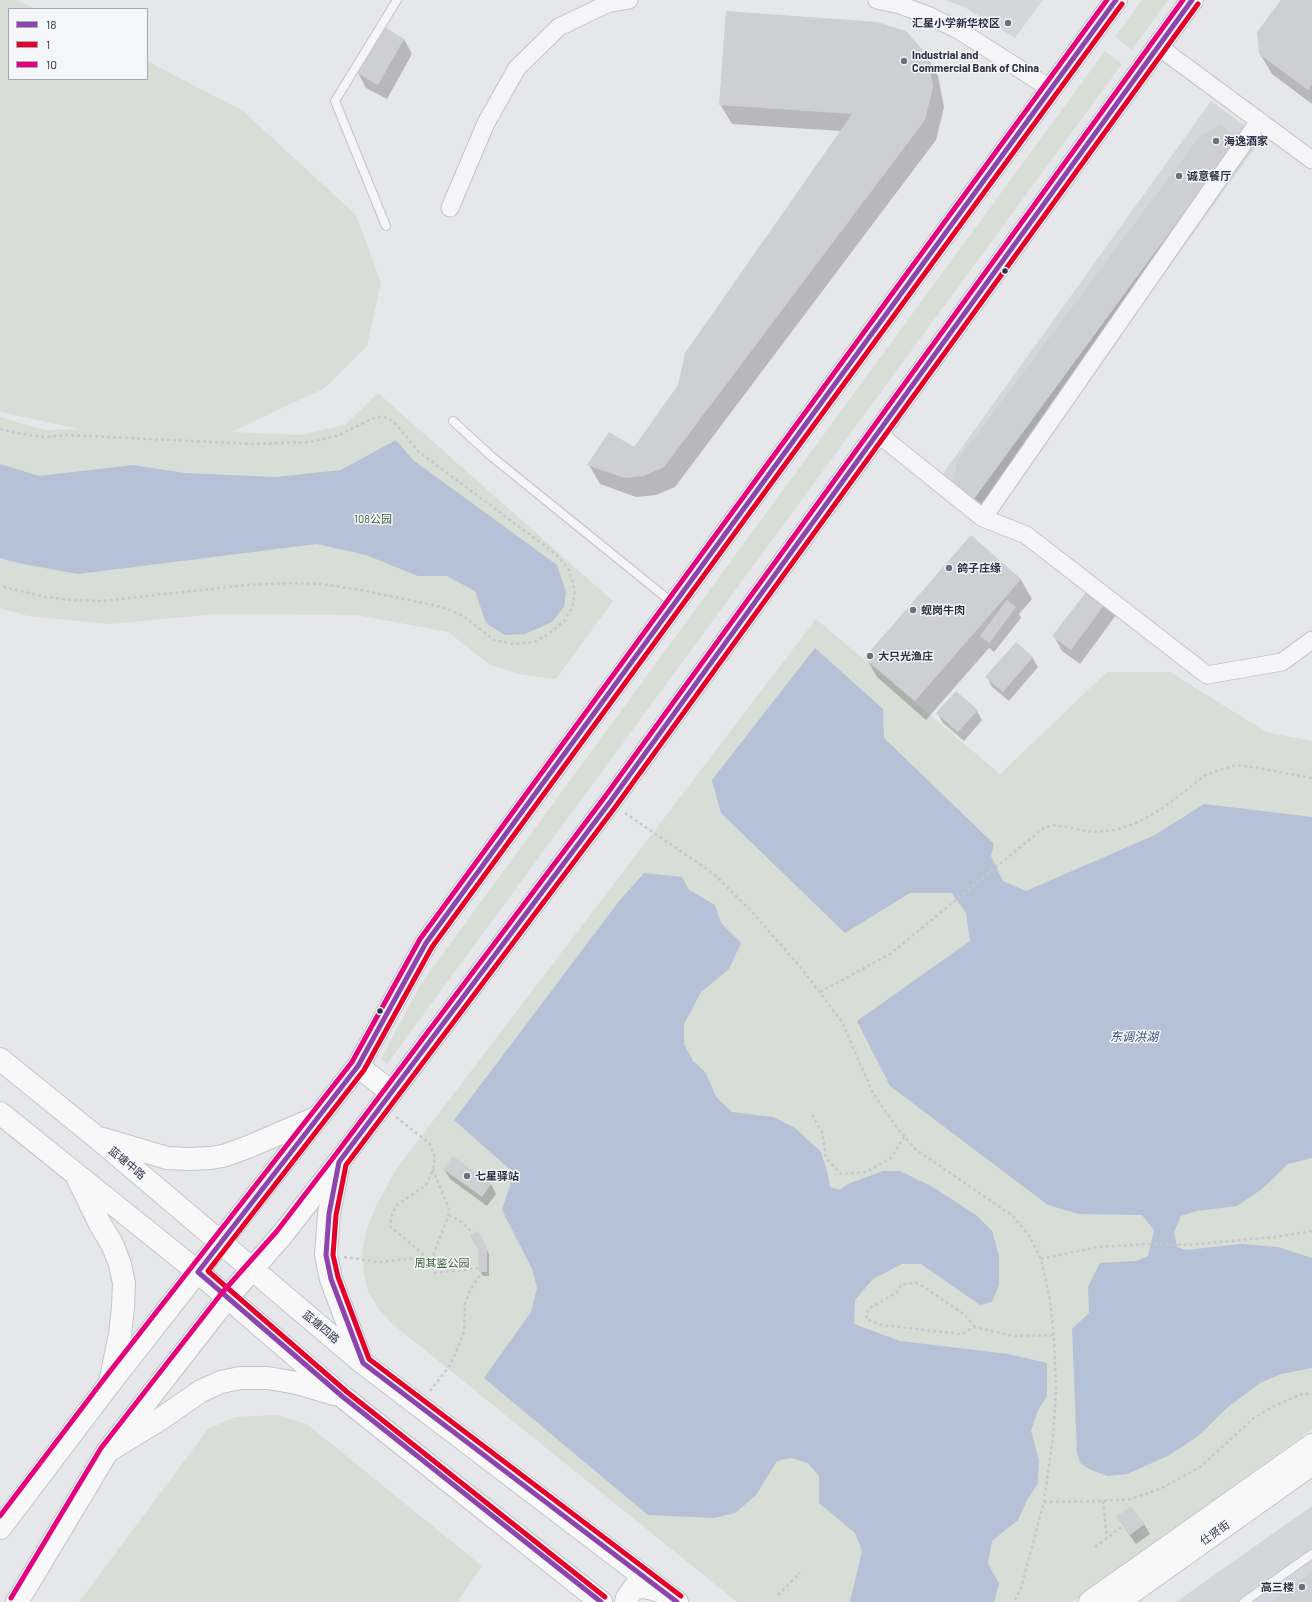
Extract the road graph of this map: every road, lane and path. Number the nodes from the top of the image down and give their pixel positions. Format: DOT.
graph roads {
  1 [pos="397,0"];
  2 [pos="629,0"];
  3 [pos="877,0"];
  4 [pos="1116,0"];
  5 [pos="1192,0"];
  6 [pos="1159,47"];
  7 [pos="1051,89"];
  8 [pos="1259,121"];
  9 [pos="1312,160"];
  10 [pos="450,208"];
  11 [pos="386,226"];
  12 [pos="453,421"];
  13 [pos="0,429"];
  14 [pos="877,433"];
  15 [pos="983,518"];
  16 [pos="0,586"];
  17 [pos="674,604"];
  18 [pos="1312,640"];
  19 [pos="1312,778"];
  20 [pos="610,802"];
  21 [pos="819,992"];
  22 [pos="0,1059"];
  23 [pos="358,1066"];
  24 [pos="386,1099"];
  25 [pos="0,1113"];
  26 [pos="812,1115"];
  27 [pos="318,1117"];
  28 [pos="95,1136"];
  29 [pos="904,1137"];
  30 [pos="339,1162"];
  31 [pos="433,1170"];
  32 [pos="76,1174"];
  33 [pos="449,1215"];
  34 [pos="1312,1231"];
  35 [pos="473,1234"];
  36 [pos="221,1243"];
  37 [pos="326,1255"];
  38 [pos="426,1257"];
  39 [pos="1041,1259"];
  40 [pos="431,1261"];
  41 [pos="479,1268"];
  42 [pos="252,1269"];
  43 [pos="198,1272"];
  44 [pos="481,1273"];
  45 [pos="227,1298"];
  46 [pos="975,1327"];
  47 [pos="1054,1334"];
  48 [pos="363,1363"];
  49 [pos="110,1383"];
  50 [pos="1312,1392"];
  51 [pos="342,1397"];
  52 [pos="419,1406"];
  53 [pos="1312,1445"];
  54 [pos="107,1452"];
  55 [pos="1312,1464"];
  56 [pos="1103,1501"];
  57 [pos="1044,1502"];
  58 [pos="1123,1526"];
  59 [pos="0,1528"];
  60 [pos="1107,1538"];
  61 [pos="1095,1547"];
  62 [pos="1312,1554"];
  63 [pos="800,1573"];
  64 [pos="778,1595"];
  65 [pos="672,1598"];
  66 [pos="17,1602"];
  67 [pos="601,1602"];
  68 [pos="626,1602"];
  69 [pos="1014,1602"];
  70 [pos="1090,1602"];
  71 [pos="1118,1602"];
  72 [pos="1244,1602"];
  1 -- 11 [label="lane"];
  2 -- 10 [label="street"];
  3 -- 7 [label="street"];
  4 -- 7 [label="main road"];
  5 -- 6 [label="main road"];
  6 -- 8 [label="street"];
  6 -- 14 [label="main road"];
  7 -- 17 [label="main road"];
  8 -- 9 [label="street"];
  8 -- 15 [label="street"];
  12 -- 17 [label="lane"];
  13 -- 16 [label="path"];
  14 -- 15 [label="street"];
  14 -- 20 [label="main road"];
  15 -- 18 [label="street"];
  17 -- 23 [label="main road"];
  19 -- 21 [label="path"];
  20 -- 21 [label="path"];
  20 -- 24 [label="main road"];
  21 -- 29 [label="path"];
  22 -- 28 [label="main road, 蓝塘中路"];
  23 -- 24 [label="main road"];
  23 -- 27 [label="main road"];
  24 -- 30 [label="main road"];
  24 -- 31 [label="path"];
  25 -- 32 [label="main road"];
  26 -- 29 [label="path"];
  27 -- 28 [label="main road"];
  27 -- 36 [label="main road"];
  28 -- 36 [label="main road, 蓝塘中路"];
  29 -- 39 [label="path"];
  30 -- 37 [label="main road"];
  30 -- 42 [label="main road"];
  31 -- 33 [label="path"];
  31 -- 38 [label="path"];
  32 -- 43 [label="main road"];
  32 -- 49 [label="main road"];
  33 -- 35 [label="path"];
  33 -- 40 [label="path"];
  34 -- 39 [label="path"];
  36 -- 42 [label="main road, 蓝塘中路"];
  36 -- 43 [label="main road"];
  37 -- 38 [label="path"];
  37 -- 48 [label="main road"];
  38 -- 40 [label="path"];
  39 -- 47 [label="path"];
  40 -- 41 [label="path"];
  42 -- 45 [label="main road"];
  42 -- 48 [label="main road, 蓝塘四路"];
  43 -- 45 [label="main road"];
  43 -- 49 [label="main road"];
  44 -- 52 [label="path"];
  45 -- 51 [label="main road"];
  45 -- 54 [label="main road"];
  46 -- 46 [label="path"];
  46 -- 47 [label="path"];
  47 -- 57 [label="path"];
  48 -- 52 [label="main road, 蓝塘四路"];
  49 -- 59 [label="main road"];
  50 -- 56 [label="path"];
  51 -- 54 [label="main road"];
  51 -- 67 [label="main road"];
  52 -- 65 [label="main road, 蓝塘四路"];
  53 -- 70 [label="main road"];
  54 -- 66 [label="main road"];
  55 -- 71 [label="main road, 仕贤街"];
  56 -- 57 [label="path"];
  56 -- 60 [label="path"];
  57 -- 69 [label="path"];
  58 -- 60 [label="path"];
  60 -- 61 [label="path"];
  62 -- 72 [label="lane"];
  63 -- 64 [label="path"];
  65 -- 68 [label="main road"];
}
